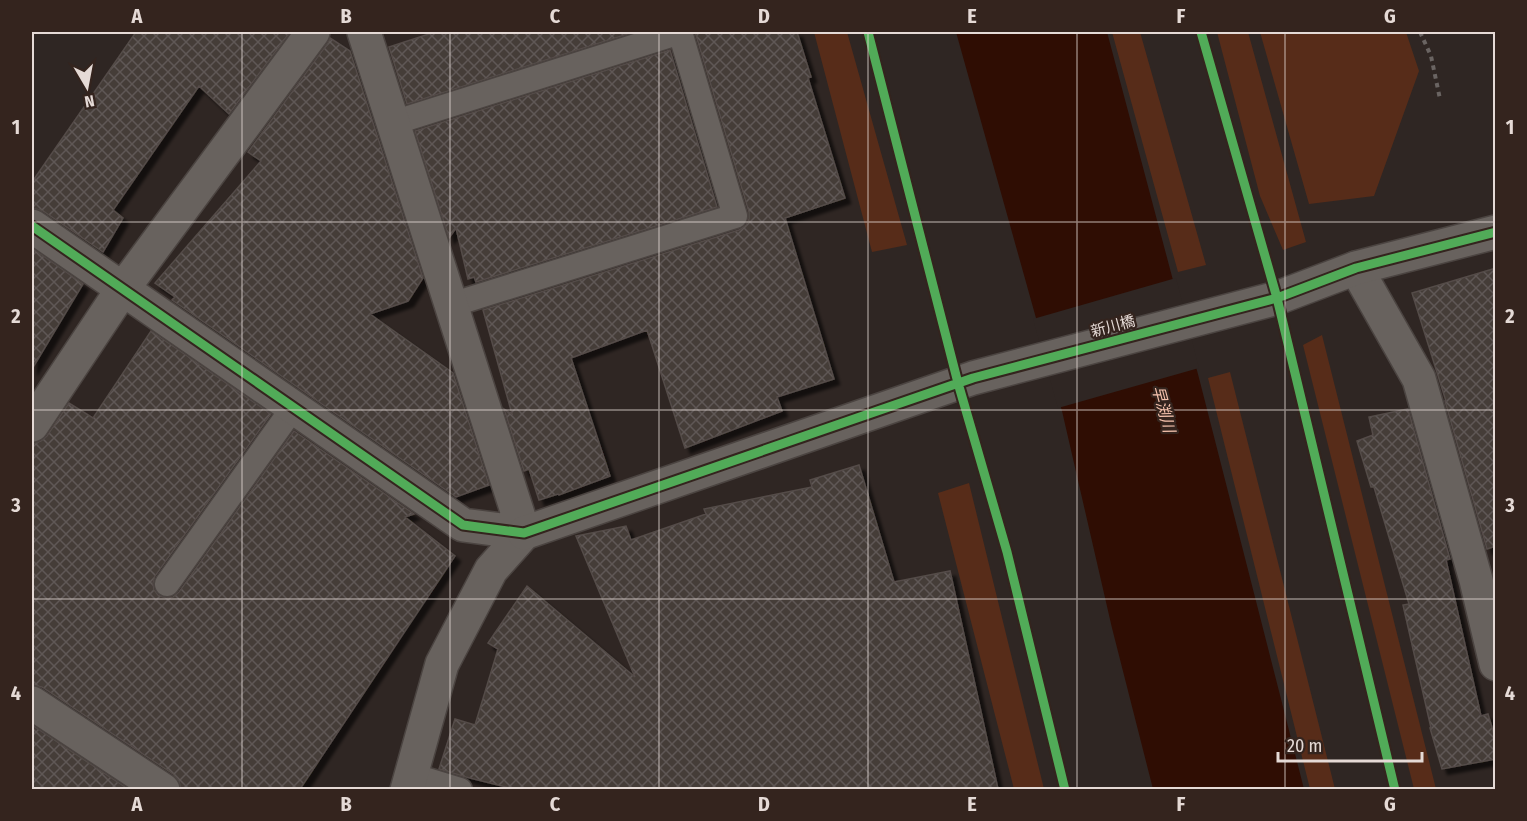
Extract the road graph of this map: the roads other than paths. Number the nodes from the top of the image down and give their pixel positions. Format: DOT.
graph roads {
  1 [pos="313,32"];
  2 [pos="364,32"];
  3 [pos="393,123"];
  4 [pos="32,225"];
  5 [pos="1496,232"];
  6 [pos="1356,268"];
  7 [pos="122,290"];
  8 [pos="451,305"];
  9 [pos="294,408"];
  10 [pos="32,425"];
  11 [pos="524,533"];
  12 [pos="1486,578"];
  13 [pos="167,584"];
  14 [pos="1496,664"];
  15 [pos="32,703"];
  16 [pos="409,782"];
  17 [pos="163,789"];
  18 [pos="460,789"];
  1 -- 7 [label="street"];
  2 -- 3 [label="street"];
  3 -- 8 [label="street"];
  3 -- 8 [label="lane"];
  4 -- 7 [label="street"];
  5 -- 6 [label="street, 新川橋"];
  6 -- 11 [label="street, 新川橋"];
  6 -- 12 [label="street"];
  7 -- 9 [label="street"];
  7 -- 10 [label="street"];
  8 -- 11 [label="street"];
  9 -- 11 [label="street"];
  9 -- 13 [label="lane"];
  11 -- 16 [label="street"];
  12 -- 14 [label="street"];
  15 -- 17 [label="street"];
  16 -- 18 [label="lane"];
}
